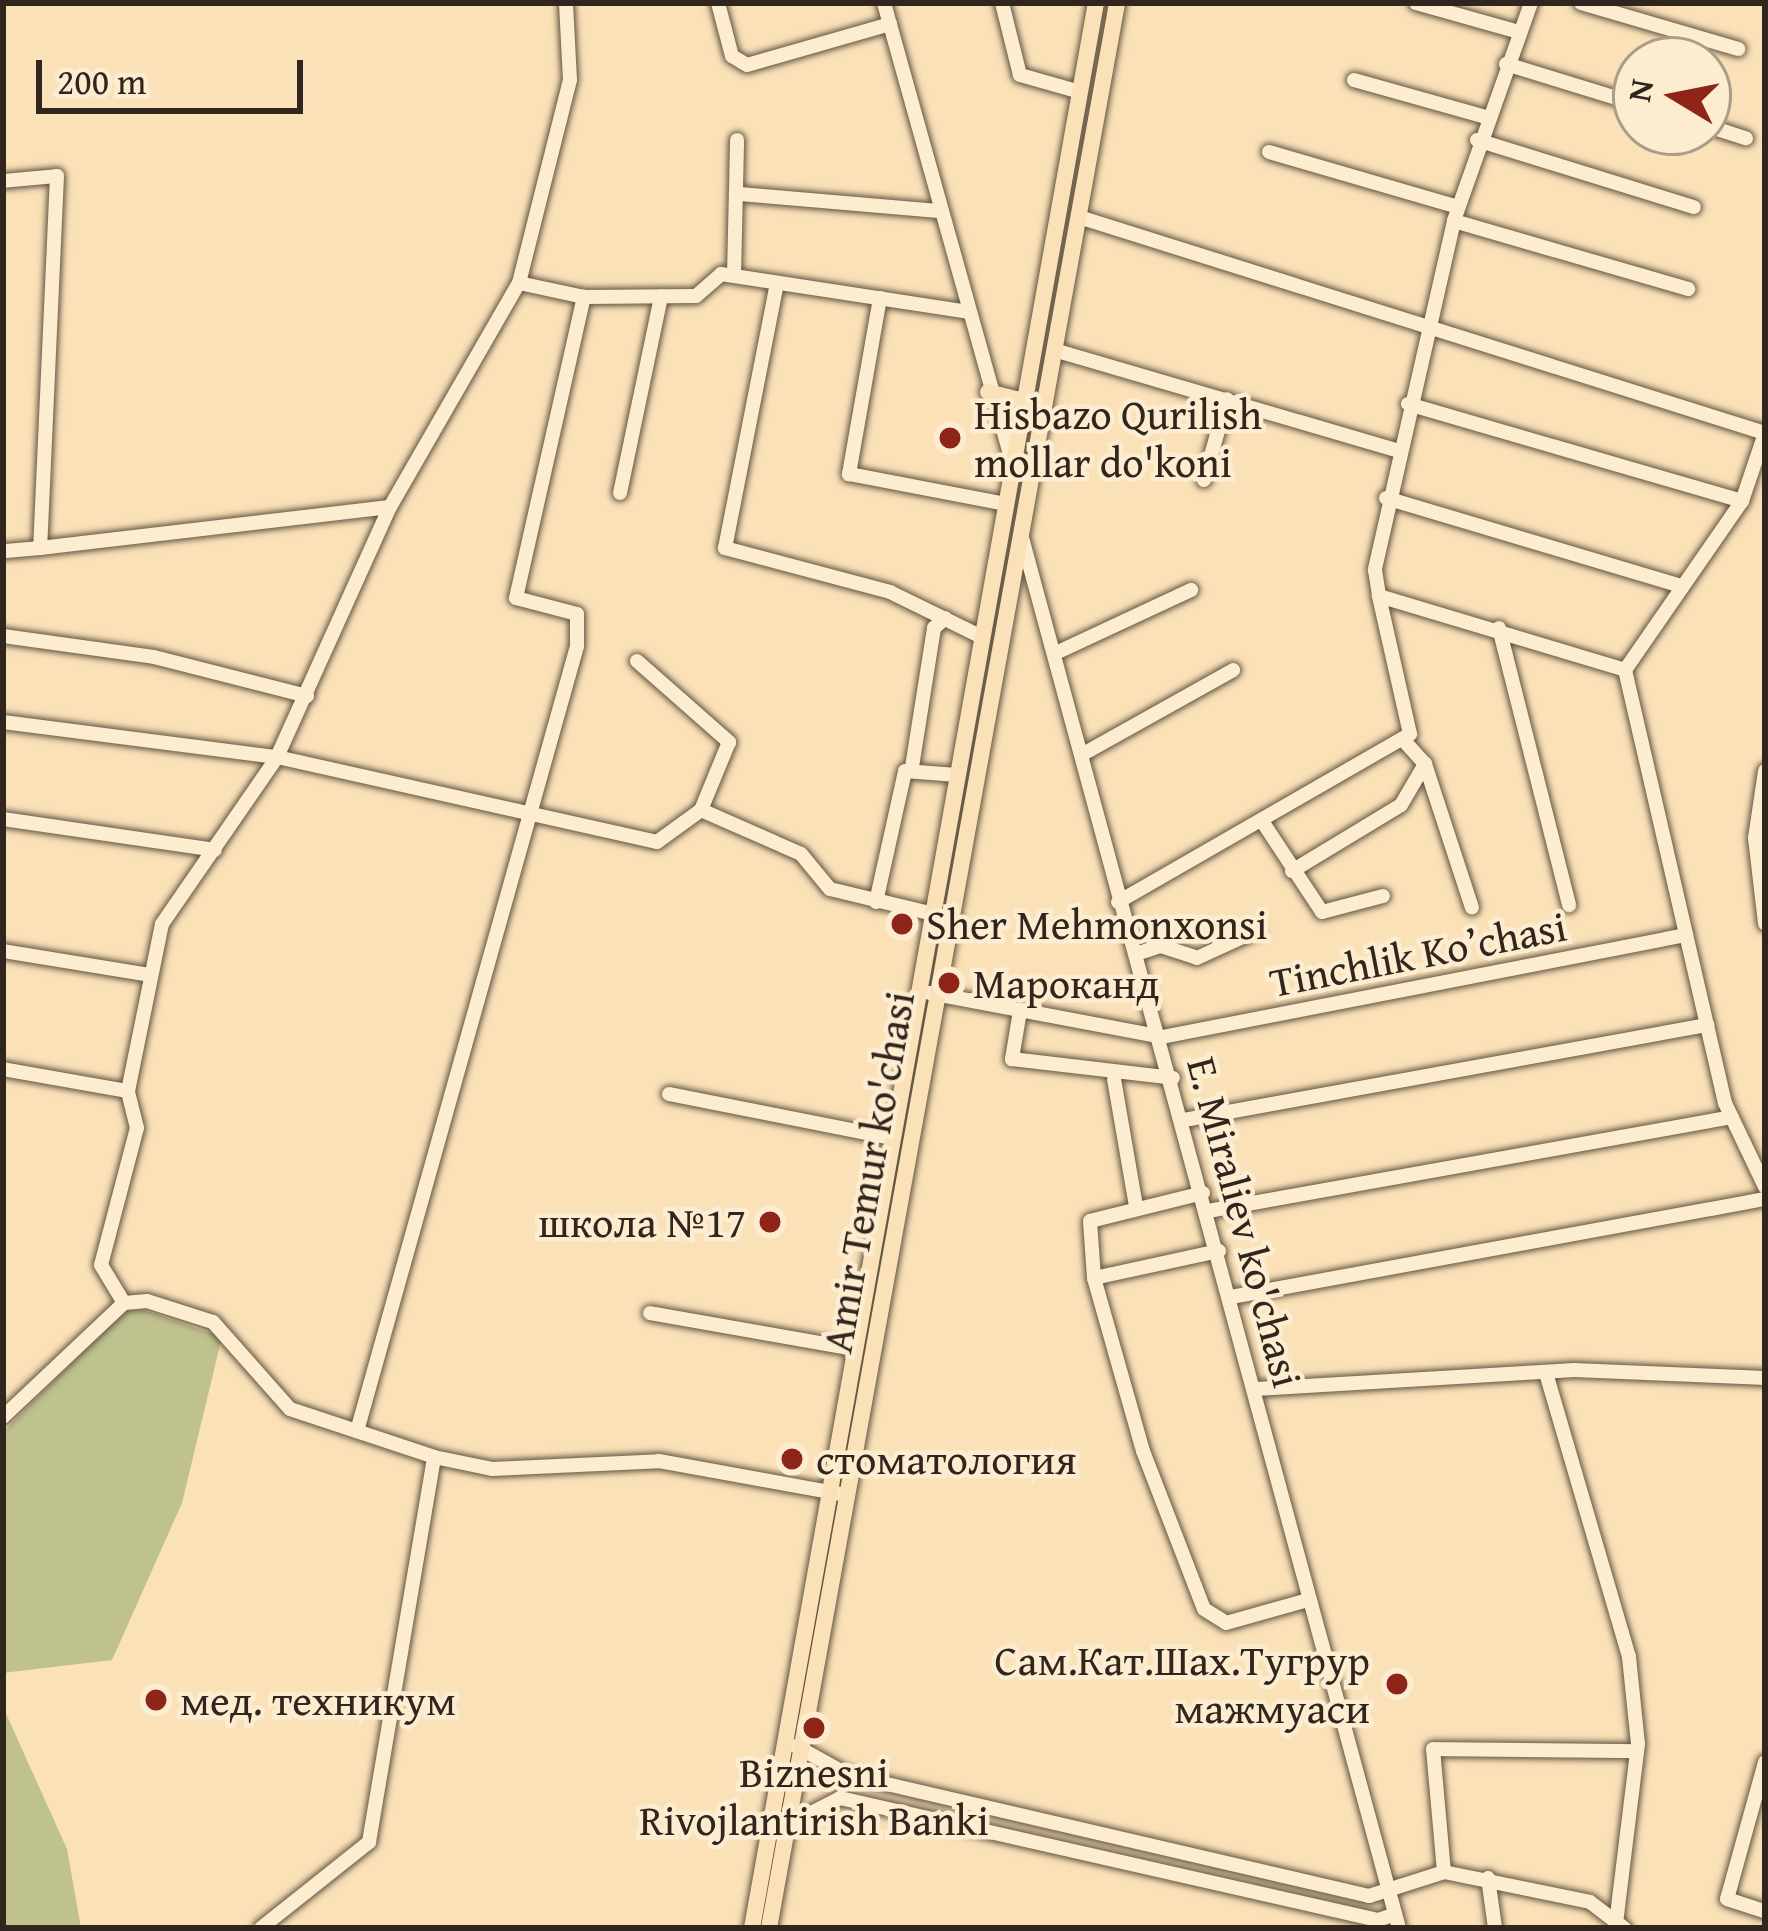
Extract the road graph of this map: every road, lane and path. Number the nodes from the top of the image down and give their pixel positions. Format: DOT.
graph roads {
  1 [pos="566,3"];
  2 [pos="718,3"];
  3 [pos="884,3"];
  4 [pos="1002,3"];
  5 [pos="1096,3"];
  6 [pos="1117,3"];
  7 [pos="1416,3"];
  8 [pos="1531,3"];
  9 [pos="1581,3"];
  10 [pos="890,24"];
  11 [pos="1519,32"];
  12 [pos="1738,49"];
  13 [pos="1505,64"];
  14 [pos="1354,80"];
  15 [pos="1080,92"];
  16 [pos="1612,97"];
  17 [pos="1486,117"];
  18 [pos="1732,134"];
  19 [pos="1746,138"];
  20 [pos="737,140"];
  21 [pos="1478,140"];
  22 [pos="1269,152"];
  23 [pos="3,181"];
  24 [pos="741,194"];
  25 [pos="1694,207"];
  26 [pos="940,211"];
  27 [pos="1456,214"];
  28 [pos="1078,217"];
  29 [pos="734,276"];
  30 [pos="519,283"];
  31 [pos="777,283"];
  32 [pos="1688,289"];
  33 [pos="661,296"];
  34 [pos="584,297"];
  35 [pos="880,298"];
  36 [pos="968,312"];
  37 [pos="1428,325"];
  38 [pos="1036,337"];
  39 [pos="1055,345"];
  40 [pos="988,392"];
  41 [pos="1227,399"];
  42 [pos="1024,401"];
  43 [pos="1408,404"];
  44 [pos="1765,433"];
  45 [pos="1397,450"];
  46 [pos="1013,464"];
  47 [pos="1204,480"];
  48 [pos="620,493"];
  49 [pos="1386,497"];
  50 [pos="1742,501"];
  51 [pos="1006,504"];
  52 [pos="390,507"];
  53 [pos="1021,534"];
  54 [pos="40,548"];
  55 [pos="3,551"];
  56 [pos="1681,586"];
  57 [pos="1191,590"];
  58 [pos="1379,596"];
  59 [pos="945,618"];
  60 [pos="1499,628"];
  61 [pos="3,636"];
  62 [pos="982,637"];
  63 [pos="1058,652"];
  64 [pos="637,661"];
  65 [pos="1233,670"];
  66 [pos="1625,670"];
  67 [pos="307,696"];
  68 [pos="3,722"];
  69 [pos="1404,741"];
  70 [pos="1083,754"];
  71 [pos="277,757"];
  72 [pos="1425,764"];
  73 [pos="912,767"];
  74 [pos="1765,771"];
  75 [pos="957,775"];
  76 [pos="701,810"];
  77 [pos="530,815"];
  78 [pos="3,819"];
  79 [pos="1262,821"];
  80 [pos="215,850"];
  81 [pos="1292,871"];
  82 [pos="1383,896"];
  83 [pos="877,902"];
  84 [pos="1118,902"];
  85 [pos="1569,905"];
  86 [pos="1472,908"];
  87 [pos="933,914"];
  88 [pos="1765,922"];
  89 [pos="1256,931"];
  90 [pos="1686,935"];
  91 [pos="3,951"];
  92 [pos="1136,954"];
  93 [pos="150,975"];
  94 [pos="927,993"];
  95 [pos="1020,1010"];
  96 [pos="1707,1025"];
  97 [pos="1162,1037"];
  98 [pos="3,1069"];
  99 [pos="1172,1078"];
  100 [pos="1114,1079"];
  101 [pos="128,1090"];
  102 [pos="670,1094"];
  103 [pos="1732,1117"];
  104 [pos="1184,1120"];
  105 [pos="892,1138"];
  106 [pos="1765,1187"];
  107 [pos="1203,1192"];
  108 [pos="1765,1199"];
  109 [pos="1136,1207"];
  110 [pos="1208,1210"];
  111 [pos="1219,1251"];
  112 [pos="1094,1279"];
  113 [pos="1231,1297"];
  114 [pos="124,1303"];
  115 [pos="650,1313"];
  116 [pos="855,1349"];
  117 [pos="1546,1373"];
  118 [pos="1765,1378"];
  119 [pos="1256,1389"];
  120 [pos="3,1417"];
  121 [pos="357,1431"];
  122 [pos="434,1457"];
  123 [pos="838,1493"];
  124 [pos="1308,1600"];
  125 [pos="794,1746"];
  126 [pos="1637,1750"];
  127 [pos="1765,1762"];
  128 [pos="788,1825"];
  129 [pos="1444,1872"];
  130 [pos="1488,1879"];
  131 [pos="1388,1890"];
  132 [pos="1765,1911"];
  133 [pos="1397,1921"];
  134 [pos="1620,1925"];
  135 [pos="261,1928"];
  136 [pos="752,1928"];
  137 [pos="769,1928"];
  138 [pos="1495,1928"];
  1 -- 30 [label="street"];
  2 -- 10 [label="street"];
  3 -- 10 [label="street"];
  4 -- 15 [label="street"];
  5 -- 15 [label="main road, Amir Temur ko'chasi"];
  6 -- 28 [label="main road, Amir Temur ko'chasi"];
  7 -- 11 [label="street"];
  8 -- 11 [label="street"];
  9 -- 12 [label="street"];
  10 -- 26 [label="street"];
  11 -- 13 [label="street"];
  13 -- 16 [label="street"];
  13 -- 17 [label="street"];
  14 -- 17 [label="street"];
  15 -- 38 [label="main road, Amir Temur ko'chasi"];
  17 -- 21 [label="street"];
  18 -- 19 [label="street"];
  20 -- 24 [label="street"];
  21 -- 25 [label="street"];
  21 -- 27 [label="street"];
  22 -- 27 [label="street"];
  23 -- 54 [label="street"];
  24 -- 26 [label="street"];
  24 -- 29 [label="street"];
  26 -- 36 [label="street"];
  27 -- 32 [label="street"];
  27 -- 37 [label="street"];
  28 -- 37 [label="street"];
  28 -- 39 [label="main road, Amir Temur ko'chasi"];
  29 -- 31 [label="street"];
  29 -- 33 [label="street"];
  30 -- 34 [label="street"];
  30 -- 52 [label="street"];
  31 -- 35 [label="street"];
  31 -- 59 [label="street"];
  33 -- 34 [label="street"];
  33 -- 48 [label="street"];
  34 -- 77 [label="street"];
  35 -- 36 [label="street"];
  35 -- 51 [label="street"];
  36 -- 40 [label="street"];
  37 -- 43 [label="street"];
  37 -- 44 [label="street"];
  38 -- 39 [label="main road"];
  38 -- 42 [label="main road, Amir Temur ko'chasi"];
  39 -- 41 [label="street"];
  39 -- 53 [label="main road, Amir Temur ko'chasi"];
  40 -- 42 [label="main road"];
  40 -- 46 [label="street"];
  41 -- 45 [label="street"];
  41 -- 47 [label="street"];
  42 -- 46 [label="main road, Amir Temur ko'chasi"];
  43 -- 45 [label="street"];
  43 -- 50 [label="street"];
  44 -- 50 [label="street"];
  45 -- 49 [label="street"];
  46 -- 51 [label="main road, Amir Temur ko'chasi"];
  49 -- 56 [label="street"];
  49 -- 58 [label="street"];
  50 -- 56 [label="street"];
  51 -- 62 [label="main road, Amir Temur ko'chasi"];
  52 -- 54 [label="street"];
  52 -- 67 [label="street"];
  53 -- 63 [label="street, E. Miraliev ko'chasi"];
  53 -- 94 [label="main road, Amir Temur ko'chasi"];
  54 -- 55 [label="street"];
  56 -- 66 [label="street"];
  57 -- 63 [label="street"];
  58 -- 60 [label="street"];
  58 -- 69 [label="street"];
  59 -- 62 [label="street"];
  59 -- 73 [label="street"];
  60 -- 66 [label="street"];
  60 -- 85 [label="street"];
  61 -- 67 [label="street"];
  62 -- 75 [label="main road, Amir Temur ko'chasi"];
  63 -- 70 [label="street, E. Miraliev ko'chasi"];
  64 -- 76 [label="street"];
  65 -- 70 [label="street"];
  66 -- 90 [label="street"];
  67 -- 71 [label="street"];
  68 -- 71 [label="street"];
  69 -- 72 [label="street"];
  69 -- 79 [label="street"];
  70 -- 84 [label="street, E. Miraliev ko'chasi"];
  71 -- 77 [label="street"];
  71 -- 80 [label="street"];
  72 -- 81 [label="street"];
  72 -- 86 [label="street"];
  73 -- 75 [label="street"];
  73 -- 83 [label="street"];
  74 -- 88 [label="street"];
  75 -- 87 [label="main road, Amir Temur ko'chasi"];
  76 -- 77 [label="street"];
  76 -- 83 [label="street"];
  77 -- 121 [label="street"];
  78 -- 80 [label="street"];
  79 -- 81 [label="street"];
  79 -- 84 [label="street"];
  80 -- 93 [label="street"];
  81 -- 82 [label="street"];
  83 -- 87 [label="street"];
  84 -- 92 [label="street, E. Miraliev ko'chasi"];
  87 -- 94 [label="main road, Amir Temur ko'chasi"];
  89 -- 92 [label="street"];
  90 -- 96 [label="street"];
  90 -- 97 [label="street, Tinchlik Ko’chasi"];
  91 -- 93 [label="street"];
  92 -- 97 [label="street, E. Miraliev ko'chasi"];
  93 -- 101 [label="street"];
  94 -- 95 [label="street"];
  94 -- 105 [label="main road, Amir Temur ko'chasi"];
  94 -- 123 [label="main road, Amir Temur ko'chasi"];
  95 -- 97 [label="street"];
  95 -- 100 [label="street"];
  96 -- 103 [label="street"];
  96 -- 104 [label="street"];
  97 -- 99 [label="street, E. Miraliev ko'chasi"];
  98 -- 101 [label="street"];
  99 -- 100 [label="street"];
  99 -- 104 [label="street, E. Miraliev ko'chasi"];
  100 -- 109 [label="street"];
  101 -- 114 [label="street"];
  102 -- 105 [label="street"];
  103 -- 106 [label="street"];
  103 -- 110 [label="street"];
  104 -- 107 [label="street, E. Miraliev ko'chasi"];
  105 -- 116 [label="main road, Amir Temur ko'chasi"];
  107 -- 109 [label="street"];
  107 -- 110 [label="street, E. Miraliev ko'chasi"];
  108 -- 113 [label="street"];
  109 -- 112 [label="street"];
  110 -- 111 [label="street, E. Miraliev ko'chasi"];
  111 -- 112 [label="street"];
  111 -- 113 [label="street, E. Miraliev ko'chasi"];
  112 -- 124 [label="street"];
  113 -- 119 [label="street, E. Miraliev ko'chasi"];
  114 -- 120 [label="street"];
  114 -- 121 [label="street"];
  115 -- 116 [label="street"];
  116 -- 123 [label="main road, Amir Temur ko'chasi"];
  117 -- 118 [label="street"];
  117 -- 119 [label="street"];
  117 -- 126 [label="street"];
  119 -- 124 [label="street, E. Miraliev ko'chasi"];
  121 -- 122 [label="street"];
  122 -- 123 [label="street"];
  122 -- 135 [label="street"];
  123 -- 125 [label="main road, Amir Temur ko'chasi"];
  124 -- 131 [label="street, E. Miraliev ko'chasi"];
  125 -- 128 [label="main road, Amir Temur ko'chasi"];
  125 -- 131 [label="street"];
  125 -- 136 [label="main road, Amir Temur ko'chasi"];
  126 -- 129 [label="street"];
  126 -- 134 [label="street"];
  127 -- 132 [label="street"];
  128 -- 133 [label="street"];
  128 -- 137 [label="main road, Amir Temur ko'chasi"];
  129 -- 130 [label="street"];
  129 -- 131 [label="street"];
  130 -- 134 [label="street"];
  130 -- 138 [label="street"];
  131 -- 133 [label="street, E. Miraliev ko'chasi"];
}
